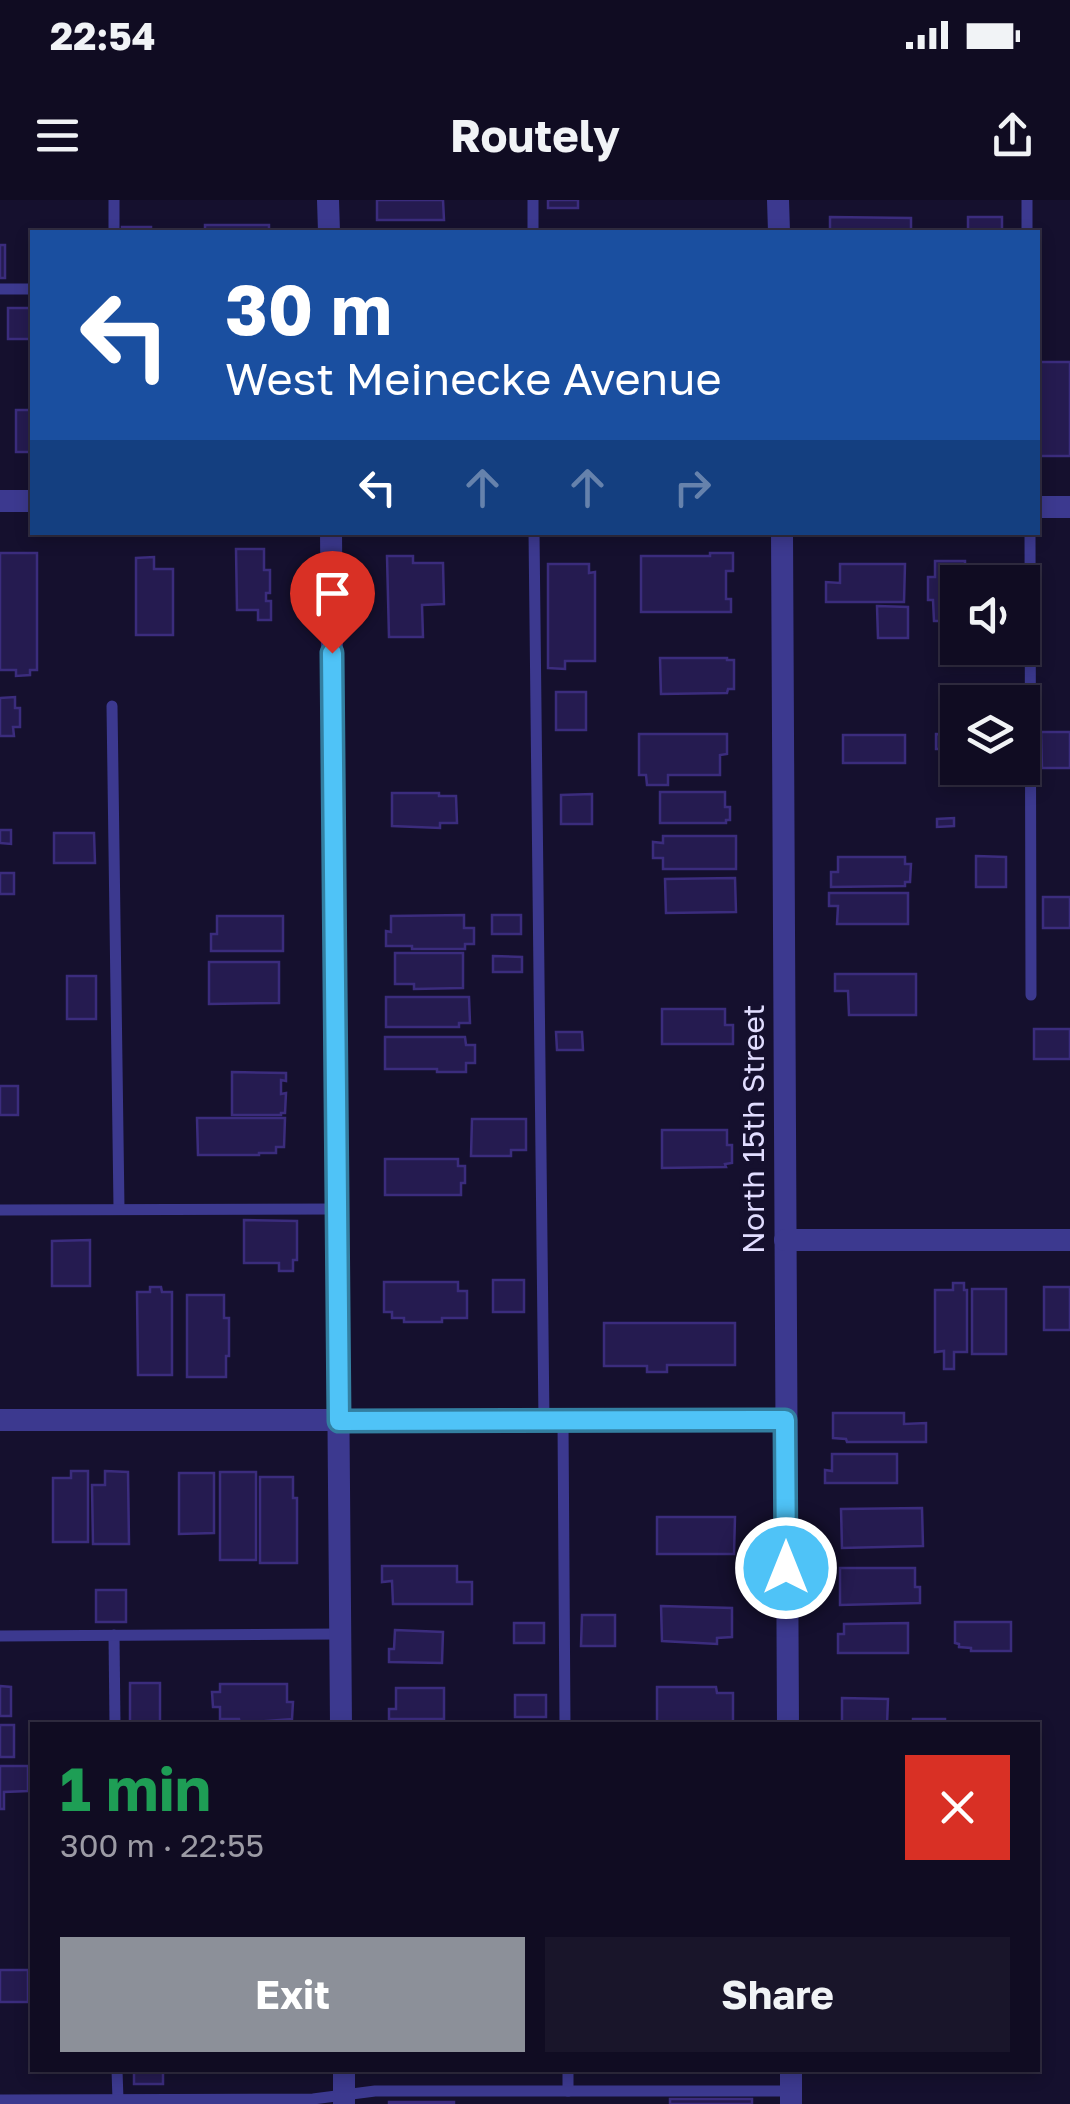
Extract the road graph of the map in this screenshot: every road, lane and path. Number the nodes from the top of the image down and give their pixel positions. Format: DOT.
graph roads {
  1 [pos="114,200"];
  2 [pos="328,200"];
  3 [pos="532,200"];
  4 [pos="778,200"];
  5 [pos="1027,200"];
  6 [pos="114,230"];
  7 [pos="329,230"];
  8 [pos="533,230"];
  9 [pos="779,230"];
  10 [pos="1028,230"];
  11 [pos="0,289"];
  12 [pos="30,290"];
  13 [pos="0,501"];
  14 [pos="30,501"];
  15 [pos="1040,508"];
  16 [pos="1070,508"];
  17 [pos="331,535"];
  18 [pos="534,535"];
  19 [pos="782,535"];
  20 [pos="1030,535"];
  21 [pos="112,706"];
  22 [pos="1031,995"];
  23 [pos="120,1208"];
  24 [pos="337,1209"];
  25 [pos="0,1210"];
  26 [pos="784,1240"];
  27 [pos="1070,1240"];
  28 [pos="0,1420"];
  29 [pos="785,1420"];
  30 [pos="339,1421"];
  31 [pos="554,1421"];
  32 [pos="341,1634"];
  33 [pos="114,1635"];
  34 [pos="0,1636"];
  35 [pos="114,1722"];
  36 [pos="341,1722"];
  37 [pos="565,1722"];
  38 [pos="788,1722"];
  39 [pos="118,2072"];
  40 [pos="344,2072"];
  41 [pos="568,2072"];
  42 [pos="791,2088"];
  43 [pos="568,2092"];
  44 [pos="0,2100"];
  45 [pos="118,2100"];
  46 [pos="344,2100"];
  1 -- 6 [label="lane"];
  2 -- 7 [label="street"];
  3 -- 8 [label="lane"];
  4 -- 9 [label="street"];
  5 -- 10 [label="lane"];
  11 -- 12 [label="lane"];
  13 -- 14 [label="street"];
  15 -- 16 [label="street"];
  17 -- 24 [label="street"];
  18 -- 31 [label="lane"];
  19 -- 26 [label="street, North 15th Street"];
  20 -- 22 [label="lane"];
  21 -- 23 [label="lane"];
  23 -- 24 [label="lane"];
  23 -- 25 [label="lane"];
  24 -- 30 [label="street"];
  26 -- 27 [label="street"];
  26 -- 29 [label="street, North 15th Street"];
  28 -- 30 [label="street"];
  29 -- 31 [label="street"];
  29 -- 38 [label="street, North 15th Street"];
  30 -- 31 [label="street"];
  30 -- 32 [label="street"];
  31 -- 37 [label="lane"];
  32 -- 33 [label="lane"];
  32 -- 36 [label="street"];
  33 -- 34 [label="lane"];
  33 -- 35 [label="lane"];
  39 -- 45 [label="lane"];
  40 -- 46 [label="street"];
  41 -- 43 [label="lane"];
  42 -- 43 [label="lane"];
  43 -- 46 [label="lane"];
  44 -- 45 [label="lane"];
  45 -- 46 [label="lane"];
}
